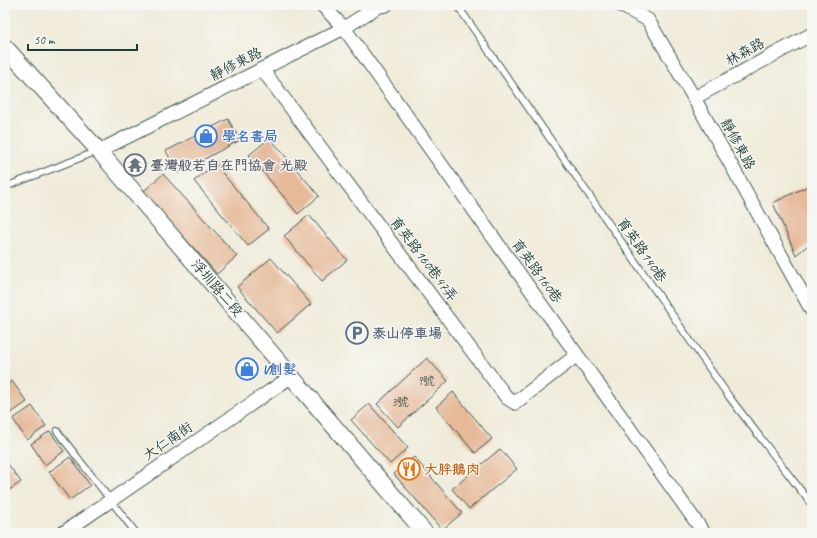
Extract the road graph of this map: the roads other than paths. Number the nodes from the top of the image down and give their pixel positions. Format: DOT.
graph roads {
  1 [pos="322,5"];
  2 [pos="457,5"];
  3 [pos="620,5"];
  4 [pos="380,6"];
  5 [pos="344,28"];
  6 [pos="812,34"];
  7 [pos="5,47"];
  8 [pos="262,69"];
  9 [pos="694,98"];
  10 [pos="99,151"];
  11 [pos="5,187"];
  12 [pos="812,312"];
  13 [pos="577,355"];
  14 [pos="292,376"];
  15 [pos="57,431"];
  16 [pos="111,499"];
  17 [pos="812,505"];
  18 [pos="63,533"];
  19 [pos="136,533"];
  20 [pos="425,533"];
  21 [pos="704,533"];
  1 -- 5 [label="street, 育英路160巷"];
  2 -- 17 [label="lane, 育英路140巷"];
  3 -- 9 [label="street, 靜修東路"];
  4 -- 5 [label="street, 靜修東路"];
  5 -- 8 [label="street, 靜修東路"];
  5 -- 13 [label="street, 育英路160巷"];
  6 -- 9 [label="street, 林森路"];
  7 -- 10 [label="street, 浮圳路二段"];
  8 -- 10 [label="street, 靜修東路"];
  8 -- 13 [label="street, 育英路160巷47弄"];
  9 -- 12 [label="street, 靜修東路"];
  10 -- 11 [label="lane"];
  10 -- 14 [label="street, 浮圳路二段"];
  13 -- 21 [label="street, 育英路160巷"];
  14 -- 16 [label="street, 大仁南街"];
  14 -- 20 [label="street, 浮圳路二段"];
  15 -- 16 [label="lane"];
  16 -- 18 [label="street, 大仁南街"];
  16 -- 19 [label="lane"];
}
